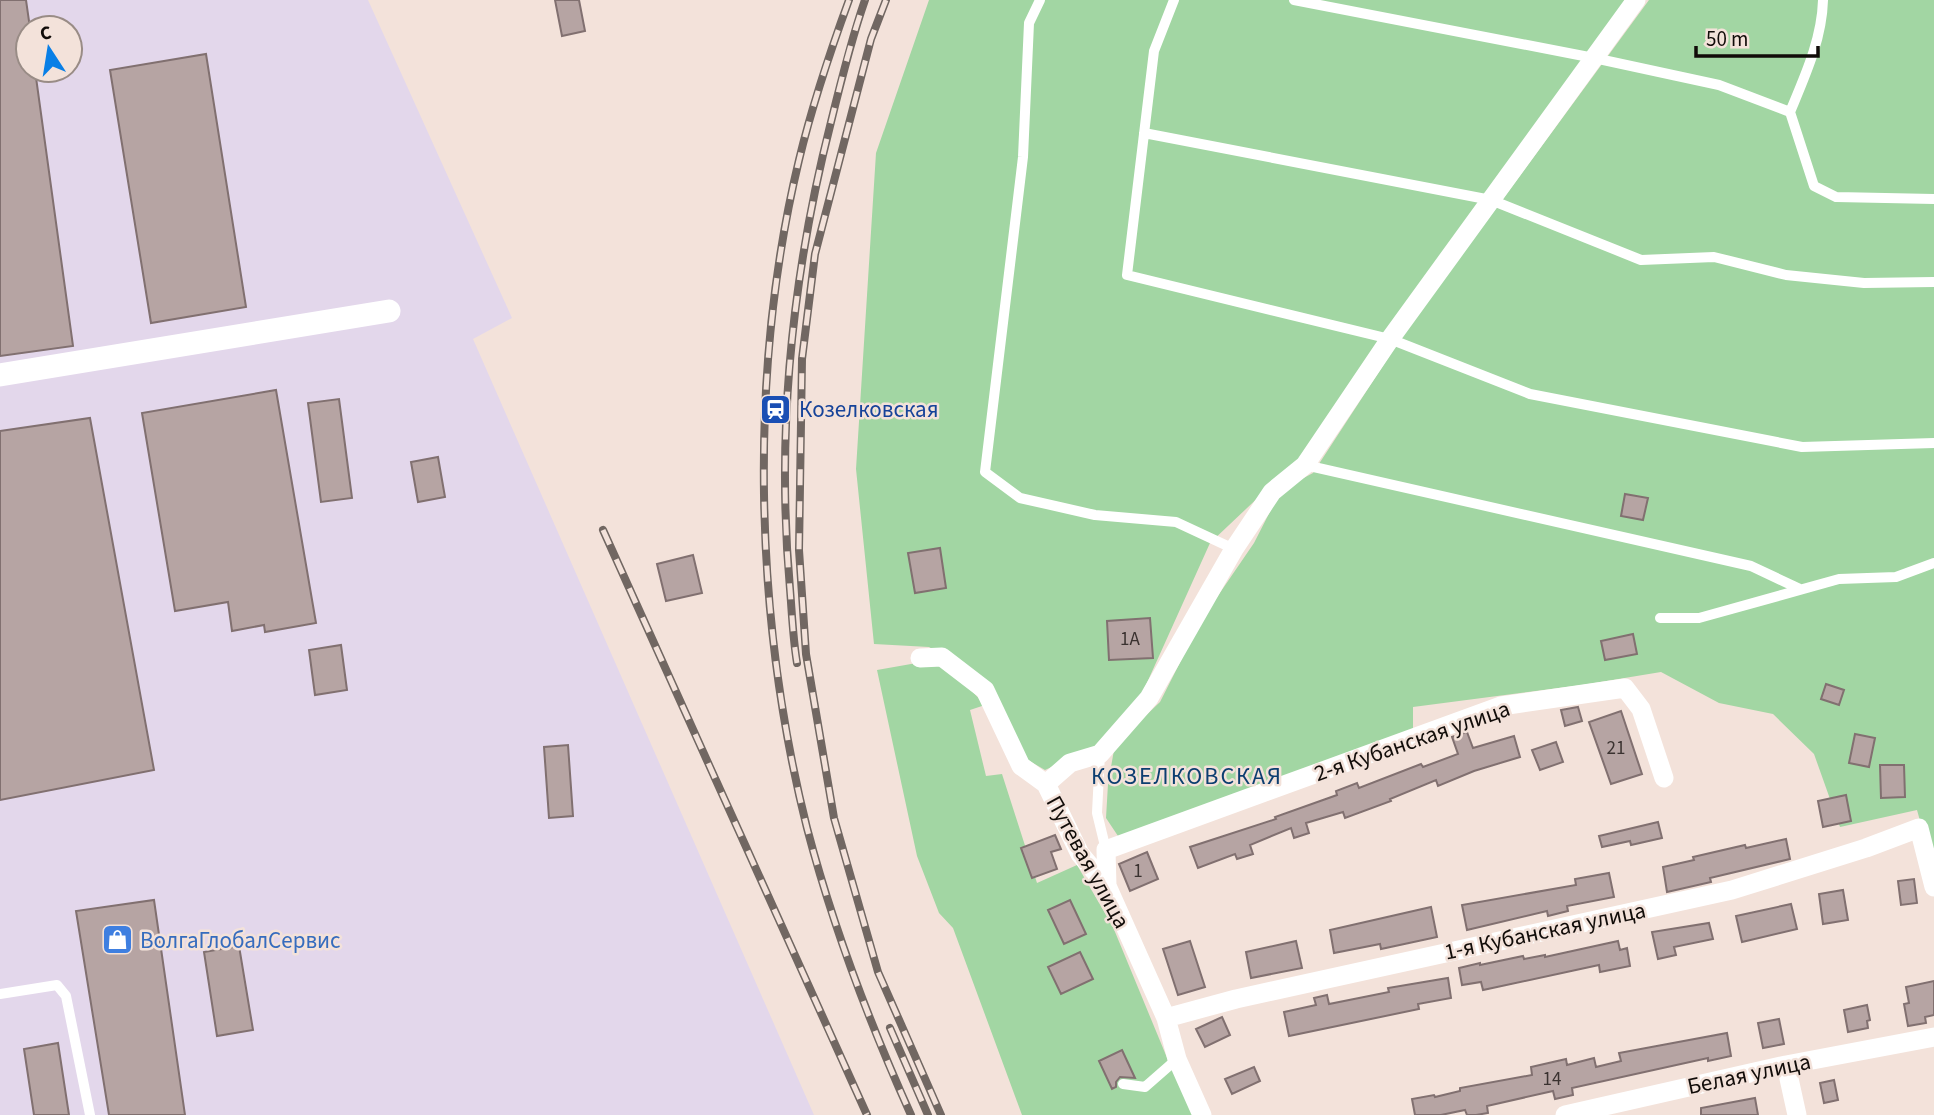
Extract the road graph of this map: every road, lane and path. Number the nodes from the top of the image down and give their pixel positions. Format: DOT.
graph roads {
  1 [pos="1040,0"];
  2 [pos="1174,0"];
  3 [pos="1294,0"];
  4 [pos="1636,0"];
  5 [pos="1823,0"];
  6 [pos="1594,58"];
  7 [pos="1790,112"];
  8 [pos="1144,134"];
  9 [pos="1934,199"];
  10 [pos="1491,200"];
  11 [pos="1934,282"];
  12 [pos="389,312"];
  13 [pos="1390,339"];
  14 [pos="0,376"];
  15 [pos="1934,443"];
  16 [pos="1305,465"];
  17 [pos="1234,549"];
  18 [pos="1934,563"];
  19 [pos="1800,589"];
  20 [pos="1660,618"];
  21 [pos="920,658"];
  22 [pos="1100,754"];
  23 [pos="1664,778"];
  24 [pos="1046,784"];
  25 [pos="1926,833"];
  26 [pos="1105,850"];
  27 [pos="1107,886"];
  28 [pos="1934,887"];
  29 [pos="0,994"];
  30 [pos="1166,1018"];
  31 [pos="1934,1037"];
  32 [pos="1177,1059"];
  33 [pos="1786,1065"];
  34 [pos="1123,1084"];
  35 [pos="1606,1111"];
  36 [pos="90,1115"];
  37 [pos="1202,1115"];
  38 [pos="1565,1115"];
  39 [pos="1797,1115"];
  1 -- 17 [label="lane"];
  2 -- 8 [label="lane"];
  3 -- 6 [label="lane"];
  4 -- 6 [label="street"];
  5 -- 7 [label="lane"];
  6 -- 7 [label="lane"];
  6 -- 10 [label="street"];
  7 -- 9 [label="lane"];
  8 -- 10 [label="lane"];
  8 -- 13 [label="lane"];
  10 -- 11 [label="lane"];
  10 -- 13 [label="street"];
  12 -- 14 [label="street"];
  13 -- 15 [label="lane"];
  13 -- 16 [label="street"];
  16 -- 17 [label="street"];
  16 -- 19 [label="lane"];
  17 -- 22 [label="street"];
  18 -- 19 [label="lane"];
  19 -- 20 [label="lane"];
  21 -- 24 [label="street, Путевая улица"];
  22 -- 24 [label="street"];
  22 -- 26 [label="lane"];
  23 -- 26 [label="street, 2-я Кубанская улица"];
  24 -- 27 [label="street, Путевая улица"];
  25 -- 28 [label="street"];
  25 -- 30 [label="street, 1-я Кубанская улица"];
  26 -- 27 [label="street"];
  27 -- 30 [label="street, Путевая улица"];
  29 -- 36 [label="lane"];
  30 -- 32 [label="street, Путевая улица"];
  31 -- 33 [label="street, Белая улица"];
  32 -- 34 [label="lane"];
  32 -- 37 [label="street, Путевая улица"];
  33 -- 35 [label="street, Белая улица"];
  33 -- 39 [label="street"];
  35 -- 38 [label="street, Белая улица"];
}
